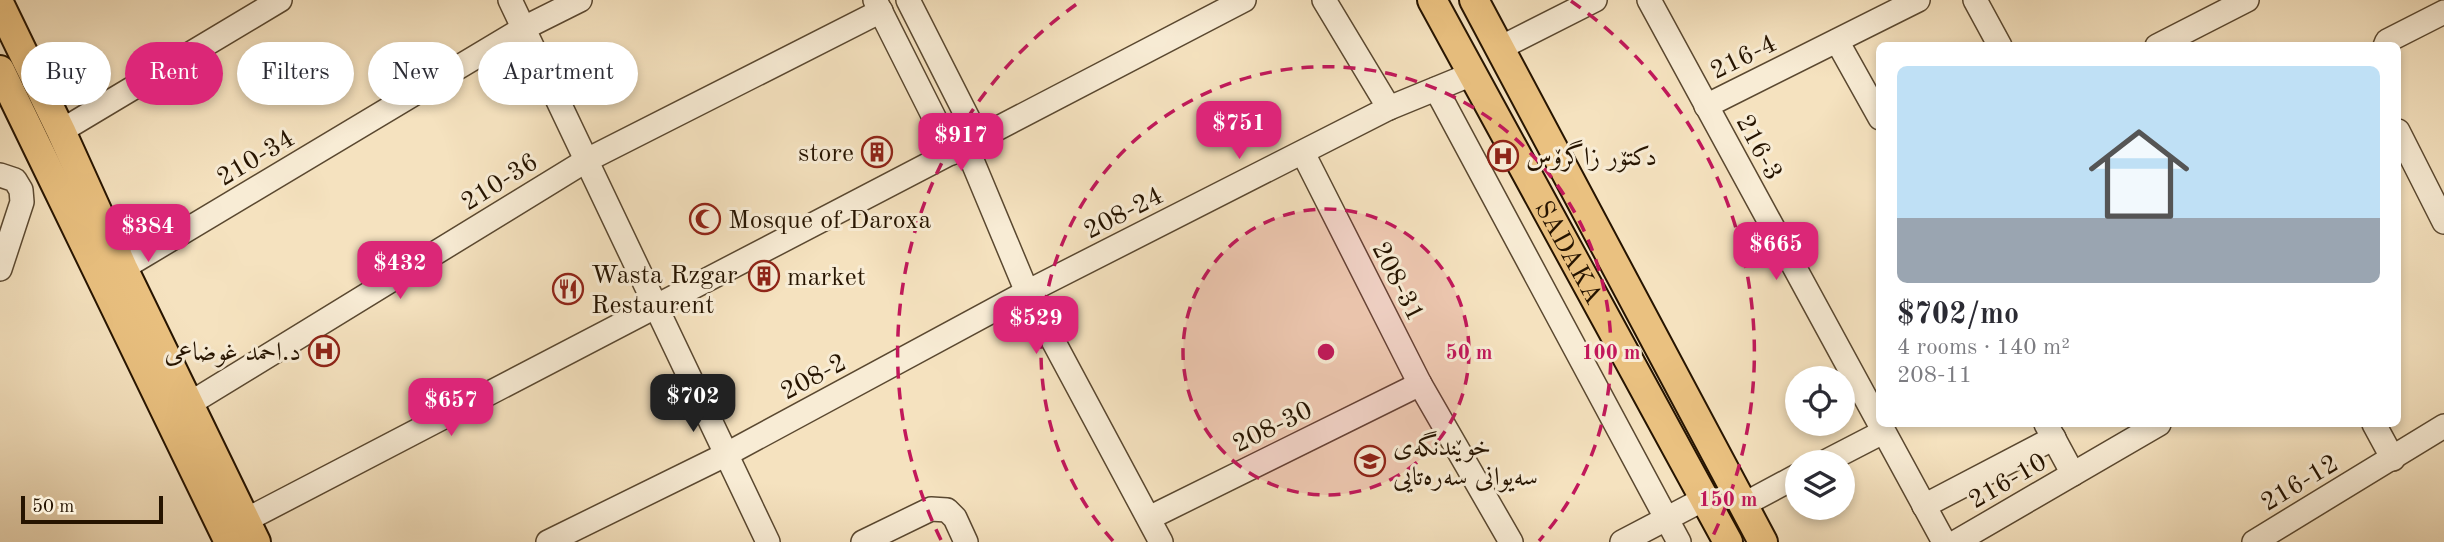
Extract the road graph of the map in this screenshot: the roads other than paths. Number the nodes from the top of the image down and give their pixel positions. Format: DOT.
graph roads {
  1 [pos="280,0"];
  2 [pos="510,0"];
  3 [pos="580,0"];
  4 [pos="908,0"];
  5 [pos="1244,0"];
  6 [pos="1324,0"];
  7 [pos="1432,0"];
  8 [pos="1474,0"];
  9 [pos="1595,0"];
  10 [pos="1649,0"];
  11 [pos="1918,0"];
  12 [pos="1975,0"];
  13 [pos="2246,0"];
  14 [pos="0,5"];
  15 [pos="878,6"];
  16 [pos="2444,12"];
  17 [pos="524,28"];
  18 [pos="1837,41"];
  19 [pos="1998,42"];
  20 [pos="2165,42"];
  21 [pos="2387,42"];
  22 [pos="1500,48"];
  23 [pos="0,70"];
  24 [pos="1472,74"];
  25 [pos="1436,89"];
  26 [pos="1706,106"];
  27 [pos="1389,108"];
  28 [pos="1876,111"];
  29 [pos="61,131"];
  30 [pos="2401,137"];
  31 [pos="965,145"];
  32 [pos="1303,153"];
  33 [pos="587,160"];
  34 [pos="2,175"];
  35 [pos="2444,222"];
  36 [pos="123,268"];
  37 [pos="0,269"];
  38 [pos="1027,292"];
  39 [pos="657,307"];
  40 [pos="1643,319"];
  41 [pos="1615,335"];
  42 [pos="1667,362"];
  43 [pos="1640,381"];
  44 [pos="1420,384"];
  45 [pos="189,404"];
  46 [pos="1876,419"];
  47 [pos="2444,426"];
  48 [pos="1880,427"];
  49 [pos="2154,427"];
  50 [pos="2376,427"];
  51 [pos="2050,431"];
  52 [pos="1883,432"];
  53 [pos="1848,450"];
  54 [pos="727,454"];
  55 [pos="2393,459"];
  56 [pos="2073,474"];
  57 [pos="1785,482"];
  58 [pos="1704,499"];
  59 [pos="1743,505"];
  60 [pos="1924,506"];
  61 [pos="1149,518"];
  62 [pos="1666,519"];
  63 [pos="2286,534"];
  64 [pos="963,535"];
  65 [pos="234,536"];
  66 [pos="548,542"];
  67 [pos="768,542"];
  68 [pos="863,542"];
  69 [pos="1161,542"];
  70 [pos="1511,542"];
  71 [pos="1622,542"];
  72 [pos="1679,542"];
  73 [pos="1728,542"];
  74 [pos="1763,542"];
  75 [pos="1944,542"];
  76 [pos="1956,542"];
  77 [pos="2254,542"];
  1 -- 29 [label="street"];
  2 -- 17 [label="street"];
  3 -- 17 [label="street, 210-34"];
  4 -- 31 [label="street"];
  5 -- 31 [label="street"];
  6 -- 27 [label="street"];
  7 -- 24 [label="main road, SADAKA"];
  8 -- 22 [label="main road, SADAKA"];
  9 -- 22 [label="street"];
  10 -- 26 [label="street, 216-3"];
  11 -- 18 [label="street, 216-4"];
  12 -- 19 [label="street"];
  13 -- 20 [label="street"];
  14 -- 29 [label="main road"];
  15 -- 31 [label="street"];
  15 -- 33 [label="street, 210-36"];
  16 -- 21 [label="street"];
  17 -- 33 [label="street"];
  17 -- 36 [label="street, 210-34"];
  18 -- 26 [label="street, 216-4"];
  18 -- 28 [label="street"];
  22 -- 40 [label="main road, SADAKA"];
  23 -- 65 [label="main road"];
  24 -- 25 [label="street, 208-24"];
  24 -- 41 [label="main road, SADAKA"];
  25 -- 27 [label="street, 208-24"];
  25 -- 62 [label="street"];
  26 -- 46 [label="street, 216-3"];
  27 -- 32 [label="street, 208-24"];
  29 -- 36 [label="main road"];
  30 -- 35 [label="street"];
  31 -- 38 [label="street"];
  31 -- 39 [label="street"];
  32 -- 38 [label="street, 208-24"];
  32 -- 44 [label="street, 208-31"];
  33 -- 39 [label="street"];
  33 -- 45 [label="street, 210-36"];
  34 -- 37 [label="street"];
  36 -- 45 [label="main road"];
  38 -- 54 [label="street, 208-2"];
  38 -- 61 [label="street"];
  39 -- 54 [label="street"];
  39 -- 65 [label="street"];
  40 -- 41 [label="main road"];
  40 -- 42 [label="main road, SADAKA"];
  41 -- 43 [label="main road, SADAKA"];
  42 -- 43 [label="main road"];
  42 -- 59 [label="main road, SADAKA"];
  43 -- 58 [label="main road, SADAKA"];
  44 -- 61 [label="street, 208-30"];
  44 -- 70 [label="street, 208-31"];
  45 -- 65 [label="main road"];
  47 -- 55 [label="street, 216-12"];
  48 -- 52 [label="street, 216-3"];
  49 -- 56 [label="street, 216-10"];
  50 -- 55 [label="street"];
  51 -- 56 [label="street"];
  51 -- 60 [label="street"];
  52 -- 53 [label="street"];
  52 -- 60 [label="street, 216-3"];
  54 -- 66 [label="street, 208-2"];
  54 -- 67 [label="street"];
  55 -- 63 [label="street, 216-12"];
  56 -- 76 [label="street, 216-10"];
  57 -- 59 [label="street"];
  58 -- 62 [label="street"];
  58 -- 73 [label="main road, SADAKA"];
  59 -- 74 [label="main road, SADAKA"];
  60 -- 75 [label="street, 216-3"];
  61 -- 69 [label="street"];
  62 -- 71 [label="street"];
  62 -- 72 [label="street"];
  63 -- 77 [label="street, 216-12"];
  64 -- 68 [label="street"];
}
